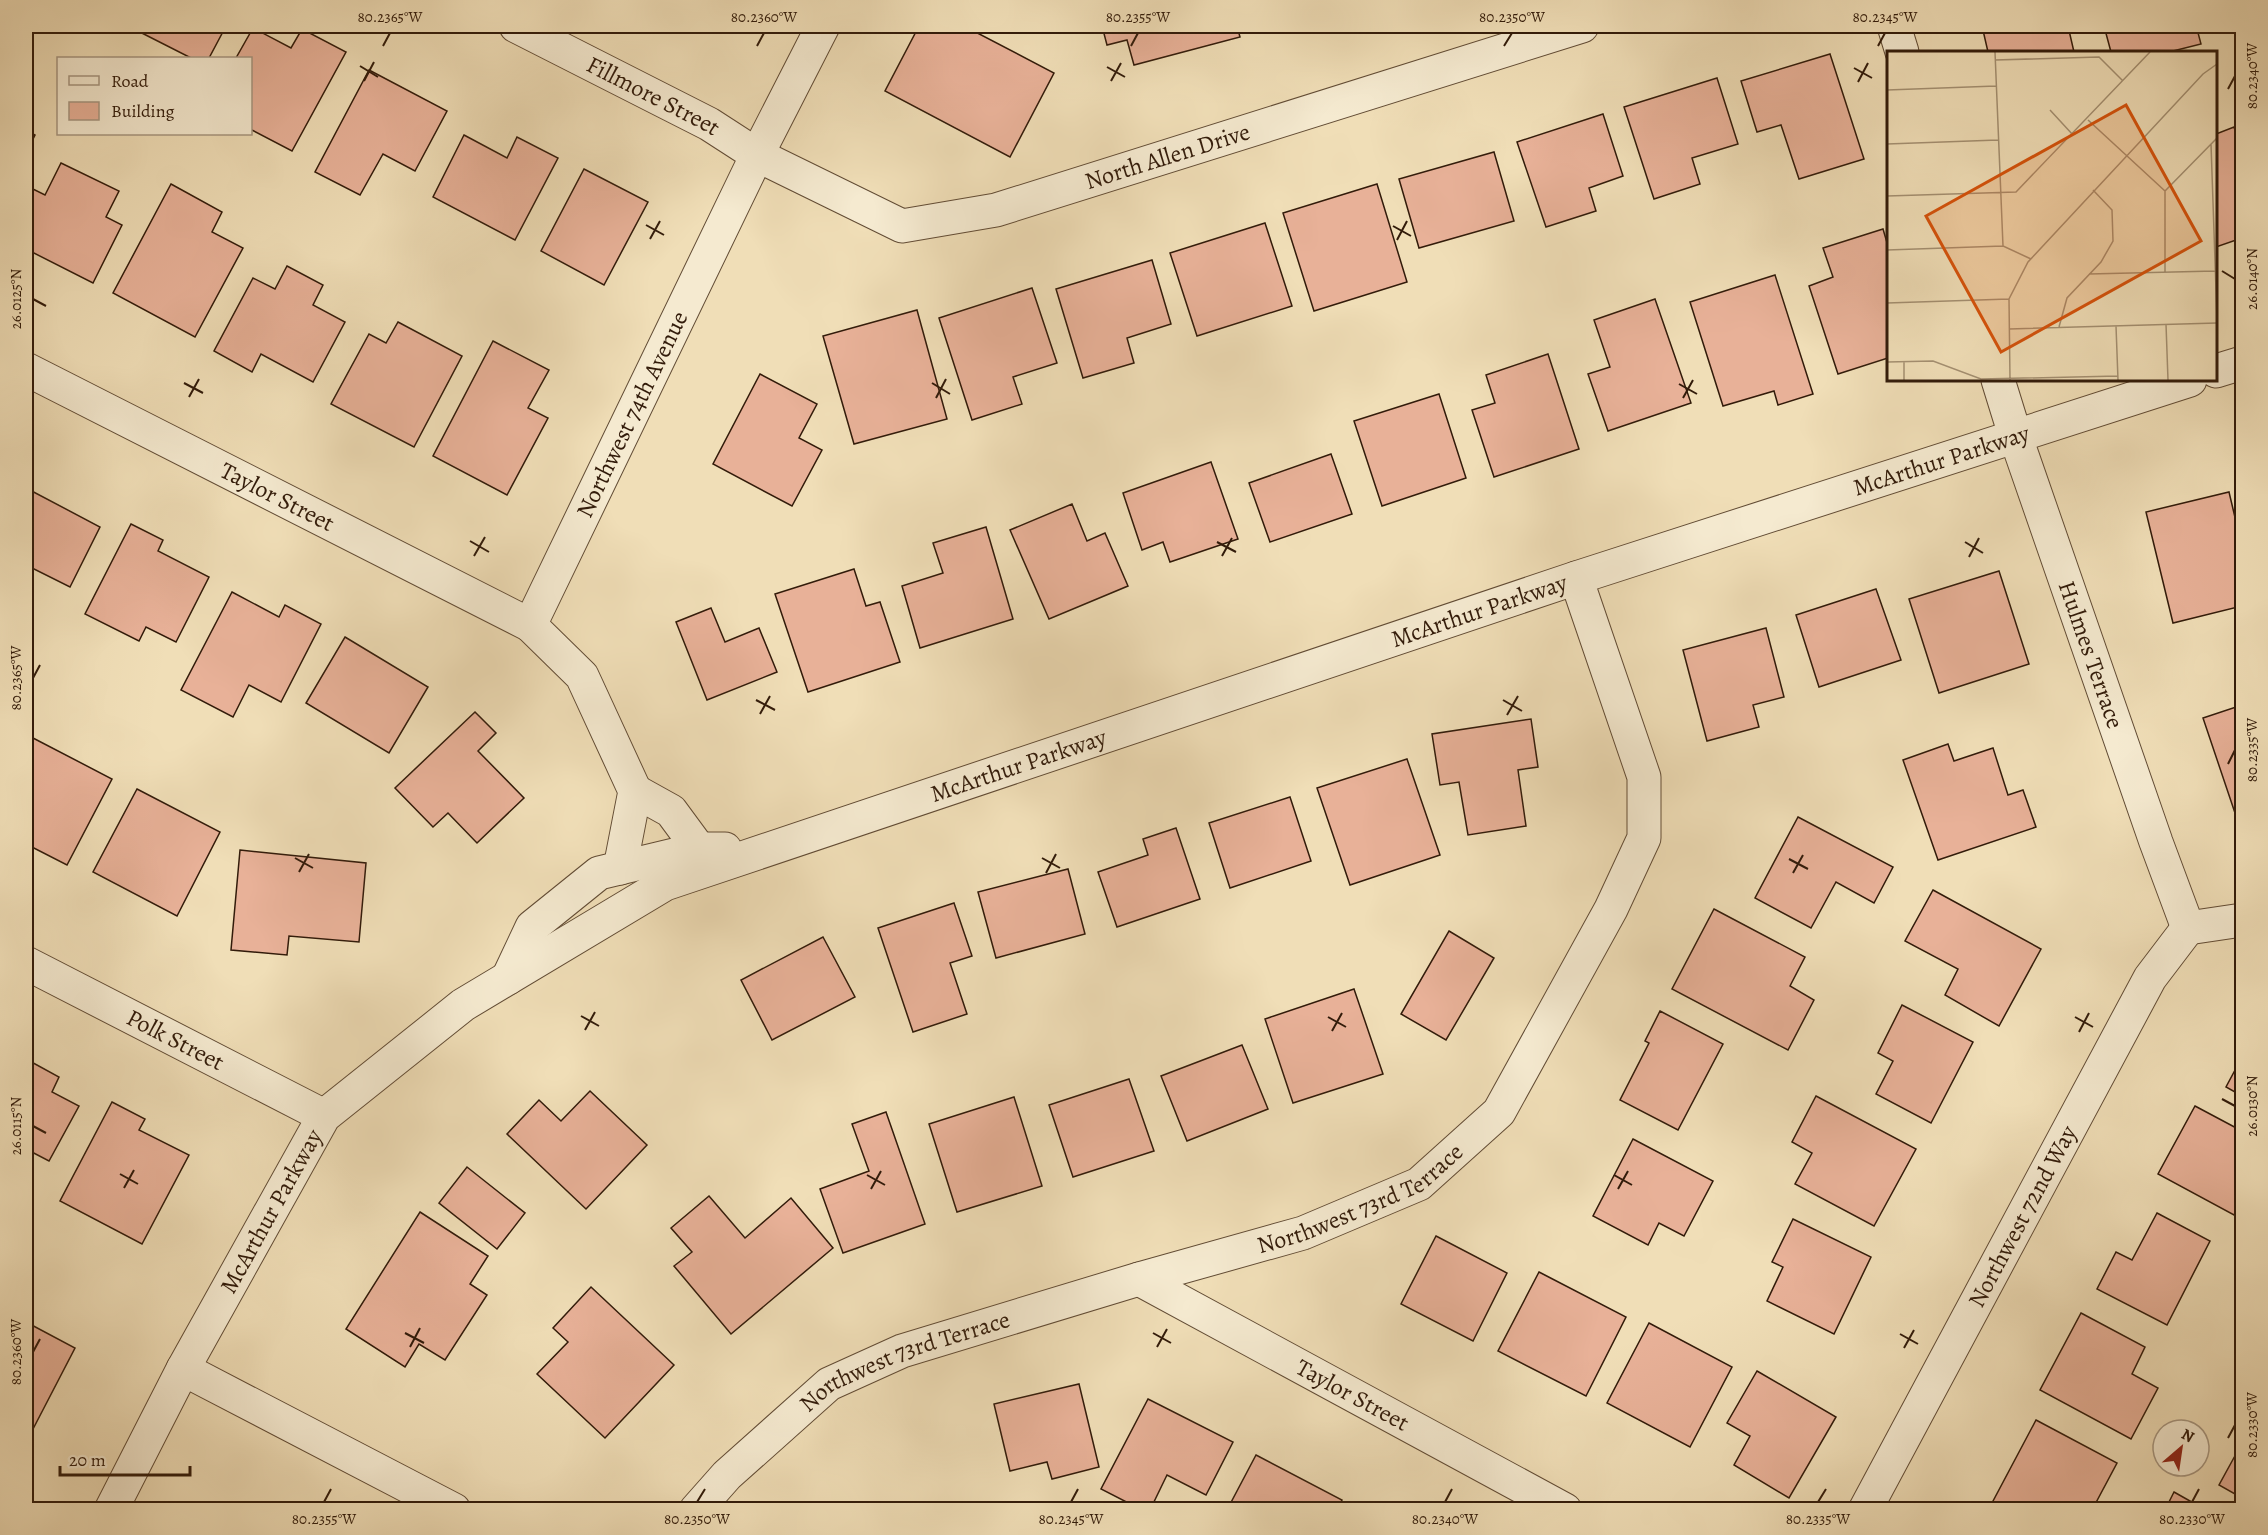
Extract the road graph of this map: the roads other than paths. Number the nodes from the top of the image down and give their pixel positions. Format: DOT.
graph roads {
  1 [pos="516,26"];
  2 [pos="823,26"];
  3 [pos="1582,26"];
  4 [pos="1894,26"];
  5 [pos="1902,51"];
  6 [pos="757,155"];
  7 [pos="2242,363"];
  8 [pos="26,369"];
  9 [pos="2217,372"];
  10 [pos="1998,381"];
  11 [pos="2187,381"];
  12 [pos="2015,435"];
  13 [pos="1576,578"];
  14 [pos="530,625"];
  15 [pos="635,790"];
  16 [pos="705,860"];
  17 [pos="620,868"];
  18 [pos="2242,920"];
  19 [pos="2188,928"];
  20 [pos="26,963"];
  21 [pos="508,978"];
  22 [pos="324,1116"];
  23 [pos="1139,1279"];
  24 [pos="183,1369"];
  25 [pos="111,1509"];
  26 [pos="454,1509"];
  27 [pos="696,1509"];
  28 [pos="1565,1509"];
  29 [pos="1864,1509"];
  1 -- 6 [label="street, Fillmore Street"];
  2 -- 6 [label="street, Northwest 74th Avenue"];
  3 -- 6 [label="street, North Allen Drive"];
  4 -- 5 [label="street"];
  6 -- 14 [label="street, Northwest 74th Avenue"];
  7 -- 9 [label="street"];
  8 -- 14 [label="street, Taylor Street"];
  10 -- 12 [label="street, Hulmes Terrace"];
  11 -- 12 [label="street, McArthur Parkway"];
  12 -- 13 [label="street, McArthur Parkway"];
  12 -- 19 [label="street, Hulmes Terrace"];
  13 -- 16 [label="street, McArthur Parkway"];
  13 -- 23 [label="street, Northwest 73rd Terrace"];
  14 -- 15 [label="street"];
  15 -- 16 [label="street"];
  15 -- 17 [label="street"];
  16 -- 17 [label="street, McArthur Parkway"];
  16 -- 21 [label="street, McArthur Parkway"];
  17 -- 21 [label="street, McArthur Parkway"];
  18 -- 19 [label="street"];
  19 -- 29 [label="street, Northwest 72nd Way"];
  20 -- 22 [label="street, Polk Street"];
  21 -- 22 [label="street, McArthur Parkway"];
  22 -- 24 [label="street, McArthur Parkway"];
  23 -- 27 [label="street, Northwest 73rd Terrace"];
  23 -- 28 [label="street, Taylor Street"];
  24 -- 25 [label="street, McArthur Parkway"];
  24 -- 26 [label="street"];
}
